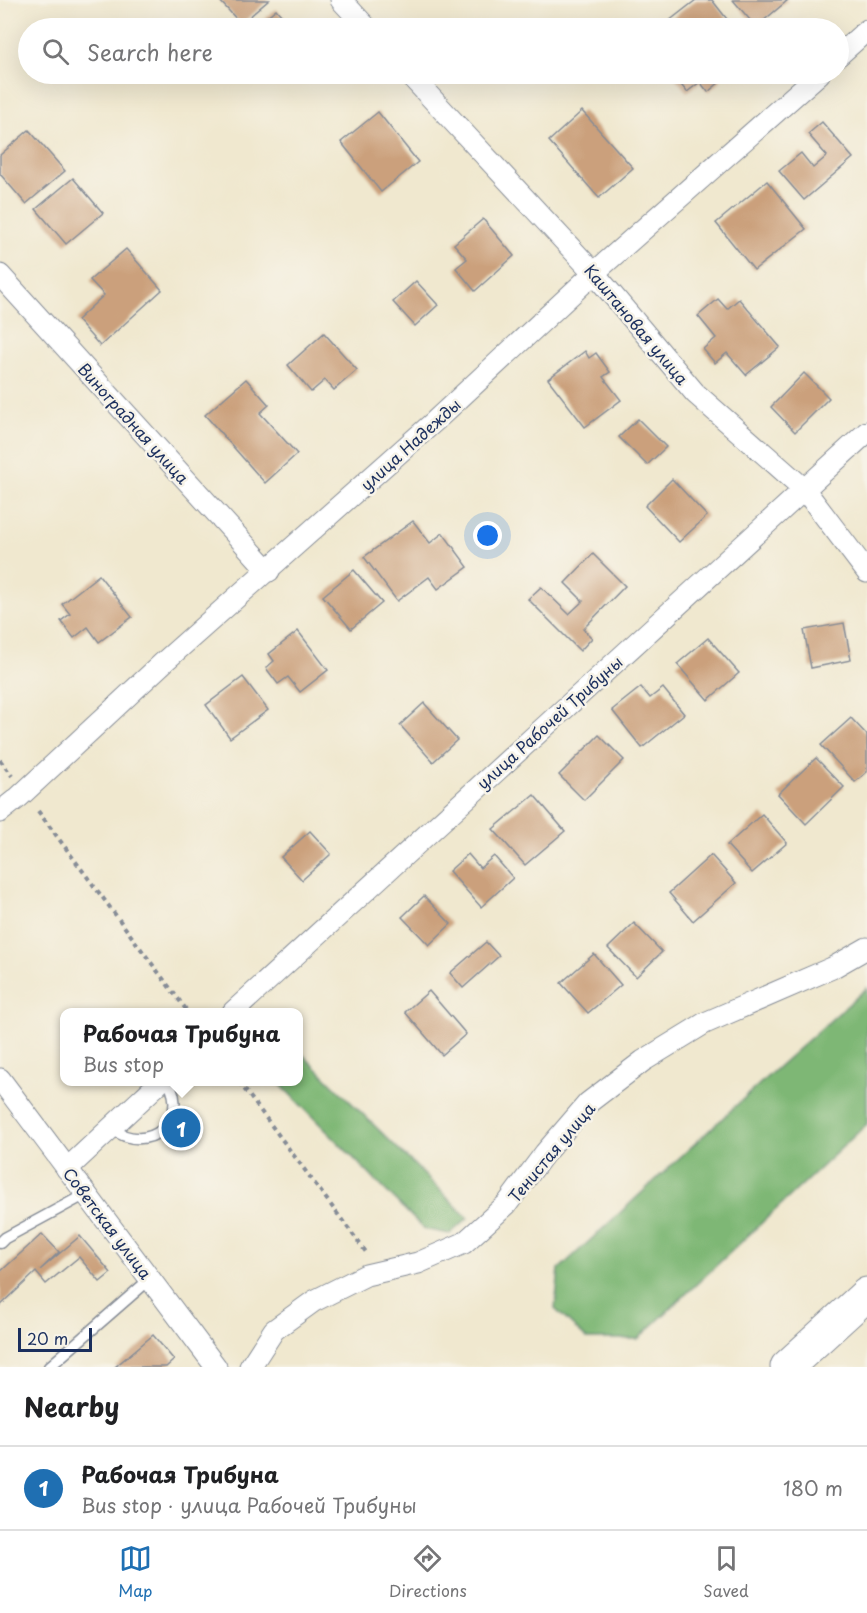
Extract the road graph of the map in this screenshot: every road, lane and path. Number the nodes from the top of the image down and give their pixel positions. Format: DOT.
graph roads {
  1 [pos="341,0"];
  2 [pos="358,18"];
  3 [pos="867,30"];
  4 [pos="849,46"];
  5 [pos="418,84"];
  6 [pos="808,84"];
  7 [pos="594,273"];
  8 [pos="0,275"];
  9 [pos="867,432"];
  10 [pos="804,489"];
  11 [pos="268,571"];
  12 [pos="867,572"];
  13 [pos="0,760"];
  14 [pos="24,793"];
  15 [pos="0,812"];
  16 [pos="867,948"];
  17 [pos="185,1008"];
  18 [pos="237,1008"];
  19 [pos="0,1079"];
  20 [pos="156,1086"];
  21 [pos="169,1086"];
  22 [pos="242,1086"];
  23 [pos="111,1128"];
  24 [pos="68,1169"];
  25 [pos="86,1194"];
  26 [pos="0,1243"];
  27 [pos="380,1271"];
  28 [pos="150,1279"];
  29 [pos="867,1294"];
  30 [pos="49,1367"];
  31 [pos="216,1367"];
  32 [pos="250,1367"];
  33 [pos="787,1367"];
  1 -- 2 [label="street"];
  3 -- 4 [label="street"];
  5 -- 7 [label="street, Каштановая улица"];
  6 -- 7 [label="street, улица Надежды"];
  7 -- 10 [label="street, Каштановая улица"];
  7 -- 11 [label="street, улица Надежды"];
  8 -- 11 [label="street, Виноградная улица"];
  9 -- 10 [label="street, улица Рабочей Трибуны"];
  10 -- 12 [label="street, Каштановая улица"];
  10 -- 18 [label="street, улица Рабочей Трибуны"];
  11 -- 14 [label="street, улица Надежды"];
  13 -- 14 [label="path"];
  14 -- 15 [label="street, улица Надежды"];
  14 -- 17 [label="path"];
  16 -- 27 [label="street, Тенистая улица"];
  19 -- 24 [label="street, Советская улица"];
  20 -- 23 [label="street"];
  21 -- 23 [label="lane"];
  22 -- 27 [label="path"];
  23 -- 24 [label="street"];
  24 -- 25 [label="street, Советская улица"];
  25 -- 26 [label="lane"];
  25 -- 28 [label="street, Советская улица"];
  27 -- 32 [label="street, Тенистая улица"];
  28 -- 30 [label="lane"];
  28 -- 31 [label="street, Советская улица"];
  29 -- 33 [label="main road"];
}
